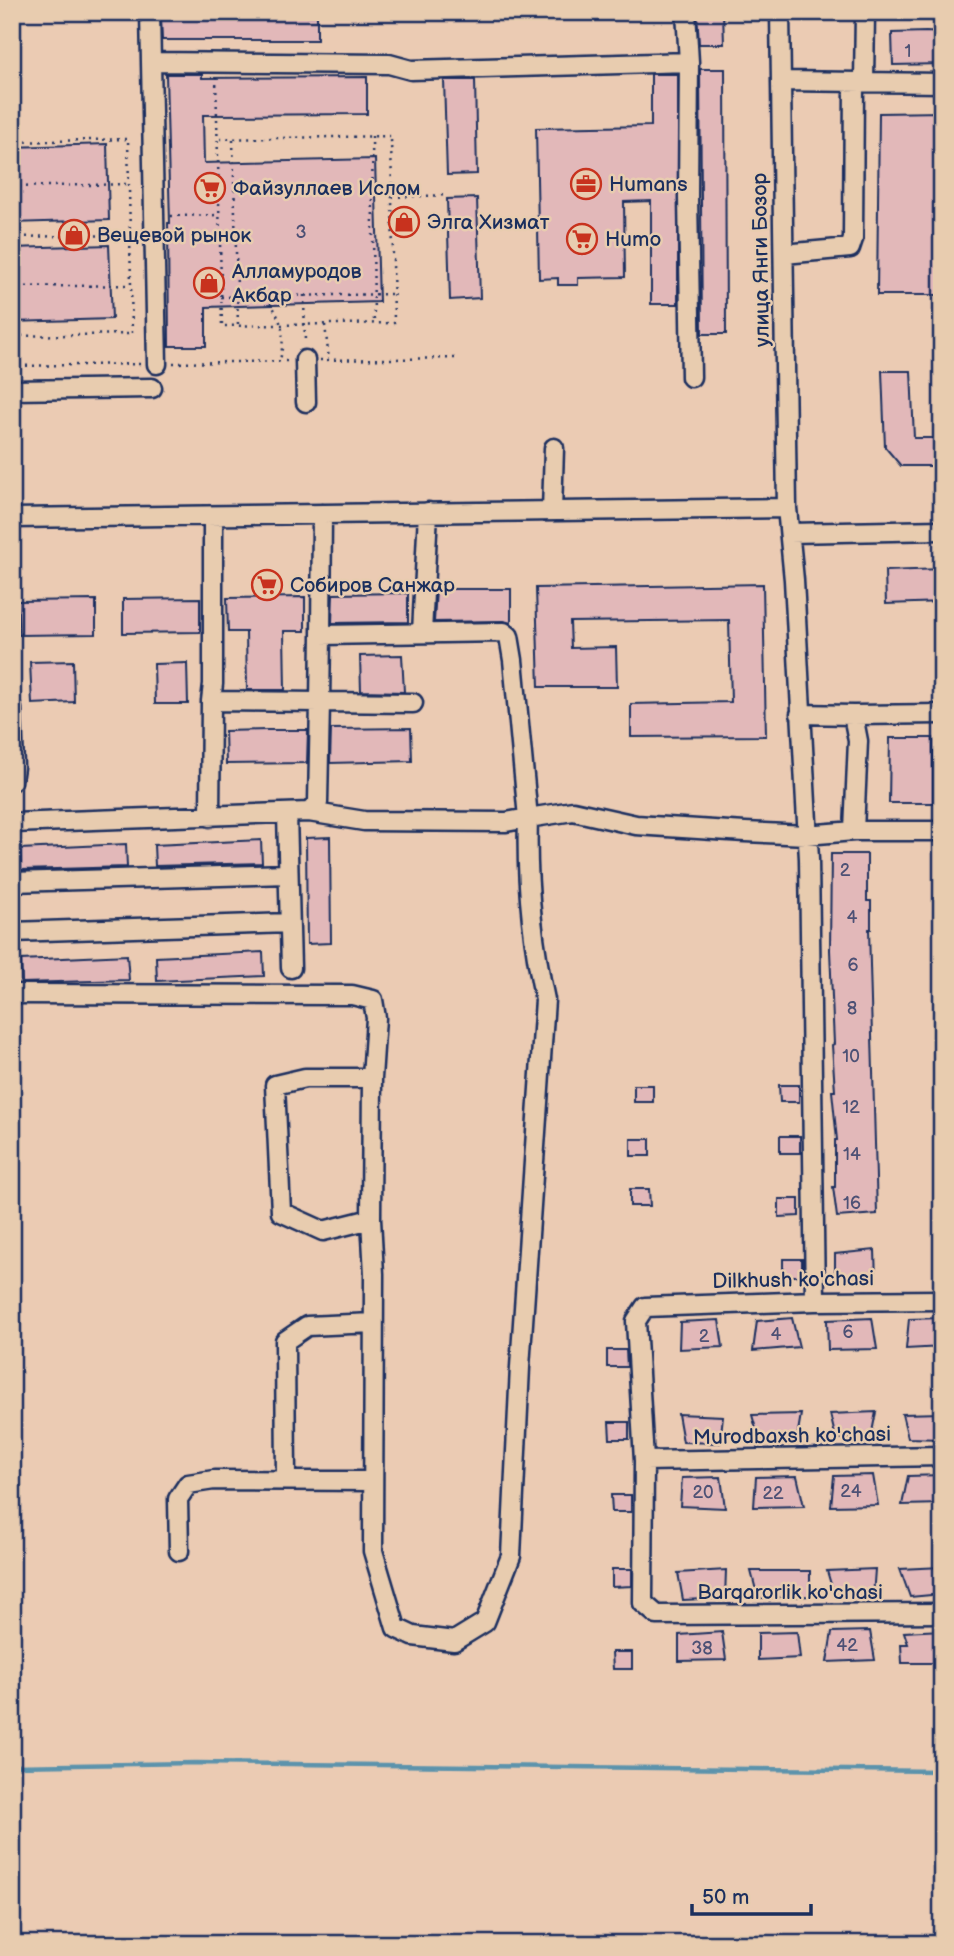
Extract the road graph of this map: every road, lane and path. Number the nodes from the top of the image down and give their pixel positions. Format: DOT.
graph roads {
  1 [pos="150,12"];
  2 [pos="686,12"];
  3 [pos="780,12"];
  4 [pos="865,12"];
  5 [pos="151,62"];
  6 [pos="216,62"];
  7 [pos="689,62"];
  8 [pos="781,81"];
  9 [pos="859,82"];
  10 [pos="942,83"];
  11 [pos="372,136"];
  12 [pos="233,138"];
  13 [pos="219,139"];
  14 [pos="12,142"];
  15 [pos="129,184"];
  16 [pos="12,187"];
  17 [pos="447,195"];
  18 [pos="392,197"];
  19 [pos="220,215"];
  20 [pos="155,217"];
  21 [pos="130,234"];
  22 [pos="12,237"];
  23 [pos="783,254"];
  24 [pos="131,285"];
  25 [pos="12,287"];
  26 [pos="374,294"];
  27 [pos="394,294"];
  28 [pos="303,295"];
  29 [pos="267,296"];
  30 [pos="221,297"];
  31 [pos="236,297"];
  32 [pos="374,323"];
  33 [pos="304,324"];
  34 [pos="325,324"];
  35 [pos="283,325"];
  36 [pos="238,326"];
  37 [pos="12,336"];
  38 [pos="459,358"];
  39 [pos="305,360"];
  40 [pos="329,360"];
  41 [pos="280,361"];
  42 [pos="158,364"];
  43 [pos="12,366"];
  44 [pos="691,377"];
  45 [pos="152,388"];
  46 [pos="12,390"];
  47 [pos="306,402"];
  48 [pos="554,448"];
  49 [pos="787,508"];
  50 [pos="552,511"];
  51 [pos="428,512"];
  52 [pos="323,514"];
  53 [pos="213,516"];
  54 [pos="12,518"];
  55 [pos="942,530"];
  56 [pos="790,533"];
  57 [pos="422,633"];
  58 [pos="321,635"];
  59 [pos="211,701"];
  60 [pos="320,702"];
  61 [pos="413,703"];
  62 [pos="12,709"];
  63 [pos="800,714"];
  64 [pos="942,714"];
  65 [pos="853,715"];
  66 [pos="12,781"];
  67 [pos="309,812"];
  68 [pos="287,814"];
  69 [pos="210,817"];
  70 [pos="528,818"];
  71 [pos="12,823"];
  72 [pos="854,831"];
  73 [pos="942,831"];
  74 [pos="806,835"];
  75 [pos="287,874"];
  76 [pos="12,882"];
  77 [pos="289,923"];
  78 [pos="12,932"];
  79 [pos="290,968"];
  80 [pos="12,994"];
  81 [pos="372,1078"];
  82 [pos="371,1219"];
  83 [pos="942,1300"];
  84 [pos="815,1301"];
  85 [pos="373,1323"];
  86 [pos="942,1456"];
  87 [pos="644,1461"];
  88 [pos="286,1480"];
  89 [pos="373,1480"];
  90 [pos="179,1551"];
  91 [pos="942,1613"];
  1 -- 5 [label="street"];
  2 -- 7 [label="street"];
  3 -- 8 [label="street, улица Янги Бозор"];
  4 -- 9 [label="street"];
  5 -- 6 [label="street"];
  5 -- 20 [label="street"];
  6 -- 7 [label="street"];
  6 -- 13 [label="path"];
  7 -- 44 [label="street"];
  8 -- 9 [label="street"];
  8 -- 23 [label="street, улица Янги Бозор"];
  9 -- 10 [label="street"];
  9 -- 23 [label="street"];
  11 -- 12 [label="path"];
  11 -- 18 [label="path"];
  11 -- 26 [label="path"];
  12 -- 13 [label="path"];
  12 -- 31 [label="path"];
  13 -- 19 [label="path"];
  14 -- 15 [label="path"];
  15 -- 16 [label="path"];
  15 -- 21 [label="path"];
  17 -- 18 [label="path"];
  18 -- 27 [label="path"];
  19 -- 20 [label="path"];
  19 -- 30 [label="path"];
  20 -- 42 [label="street"];
  21 -- 22 [label="path"];
  21 -- 24 [label="path"];
  23 -- 49 [label="street, улица Янги Бозор"];
  24 -- 25 [label="path"];
  24 -- 37 [label="path"];
  26 -- 27 [label="path"];
  26 -- 28 [label="path"];
  26 -- 32 [label="path"];
  27 -- 32 [label="path"];
  28 -- 29 [label="path"];
  28 -- 33 [label="path"];
  29 -- 31 [label="path"];
  29 -- 35 [label="path"];
  30 -- 31 [label="path"];
  30 -- 36 [label="path"];
  31 -- 36 [label="path"];
  32 -- 34 [label="path"];
  33 -- 34 [label="path"];
  33 -- 35 [label="path"];
  34 -- 40 [label="path"];
  35 -- 36 [label="path"];
  35 -- 41 [label="path"];
  38 -- 40 [label="path"];
  39 -- 40 [label="path"];
  39 -- 41 [label="path"];
  39 -- 47 [label="street"];
  41 -- 42 [label="path"];
  42 -- 43 [label="path"];
  45 -- 46 [label="street"];
  48 -- 50 [label="street"];
  49 -- 50 [label="street"];
  49 -- 56 [label="street, улица Янги Бозор"];
  50 -- 51 [label="street"];
  51 -- 52 [label="street"];
  51 -- 57 [label="street"];
  52 -- 53 [label="street"];
  52 -- 58 [label="street"];
  53 -- 54 [label="street"];
  53 -- 59 [label="street"];
  55 -- 56 [label="street"];
  56 -- 63 [label="street, улица Янги Бозор"];
  57 -- 58 [label="street"];
  57 -- 70 [label="street"];
  58 -- 60 [label="street"];
  59 -- 60 [label="street"];
  59 -- 69 [label="street"];
  60 -- 61 [label="street"];
  60 -- 67 [label="street"];
  62 -- 66 [label="street"];
  63 -- 65 [label="street"];
  63 -- 74 [label="street, улица Янги Бозор"];
  64 -- 65 [label="street"];
  65 -- 72 [label="street"];
  67 -- 68 [label="street"];
  67 -- 70 [label="street"];
  68 -- 69 [label="street"];
  68 -- 75 [label="street"];
  69 -- 71 [label="street"];
  70 -- 74 [label="street"];
  70 -- 89 [label="street"];
  72 -- 73 [label="street"];
  72 -- 74 [label="street"];
  74 -- 84 [label="street, улица Янги Бозор"];
  75 -- 76 [label="street"];
  75 -- 77 [label="street"];
  77 -- 78 [label="street"];
  77 -- 79 [label="street"];
  80 -- 81 [label="street"];
  81 -- 82 [label="street"];
  81 -- 82 [label="street"];
  82 -- 85 [label="street"];
  83 -- 84 [label="street, Dilkhush ko'chasi"];
  84 -- 87 [label="street, Dilkhush ko'chasi"];
  85 -- 88 [label="street"];
  85 -- 89 [label="street"];
  86 -- 87 [label="street, Murodbaxsh ko'chasi"];
  87 -- 91 [label="street, Barqarorlik ko'chasi"];
  88 -- 89 [label="street"];
  88 -- 90 [label="street"];
}
